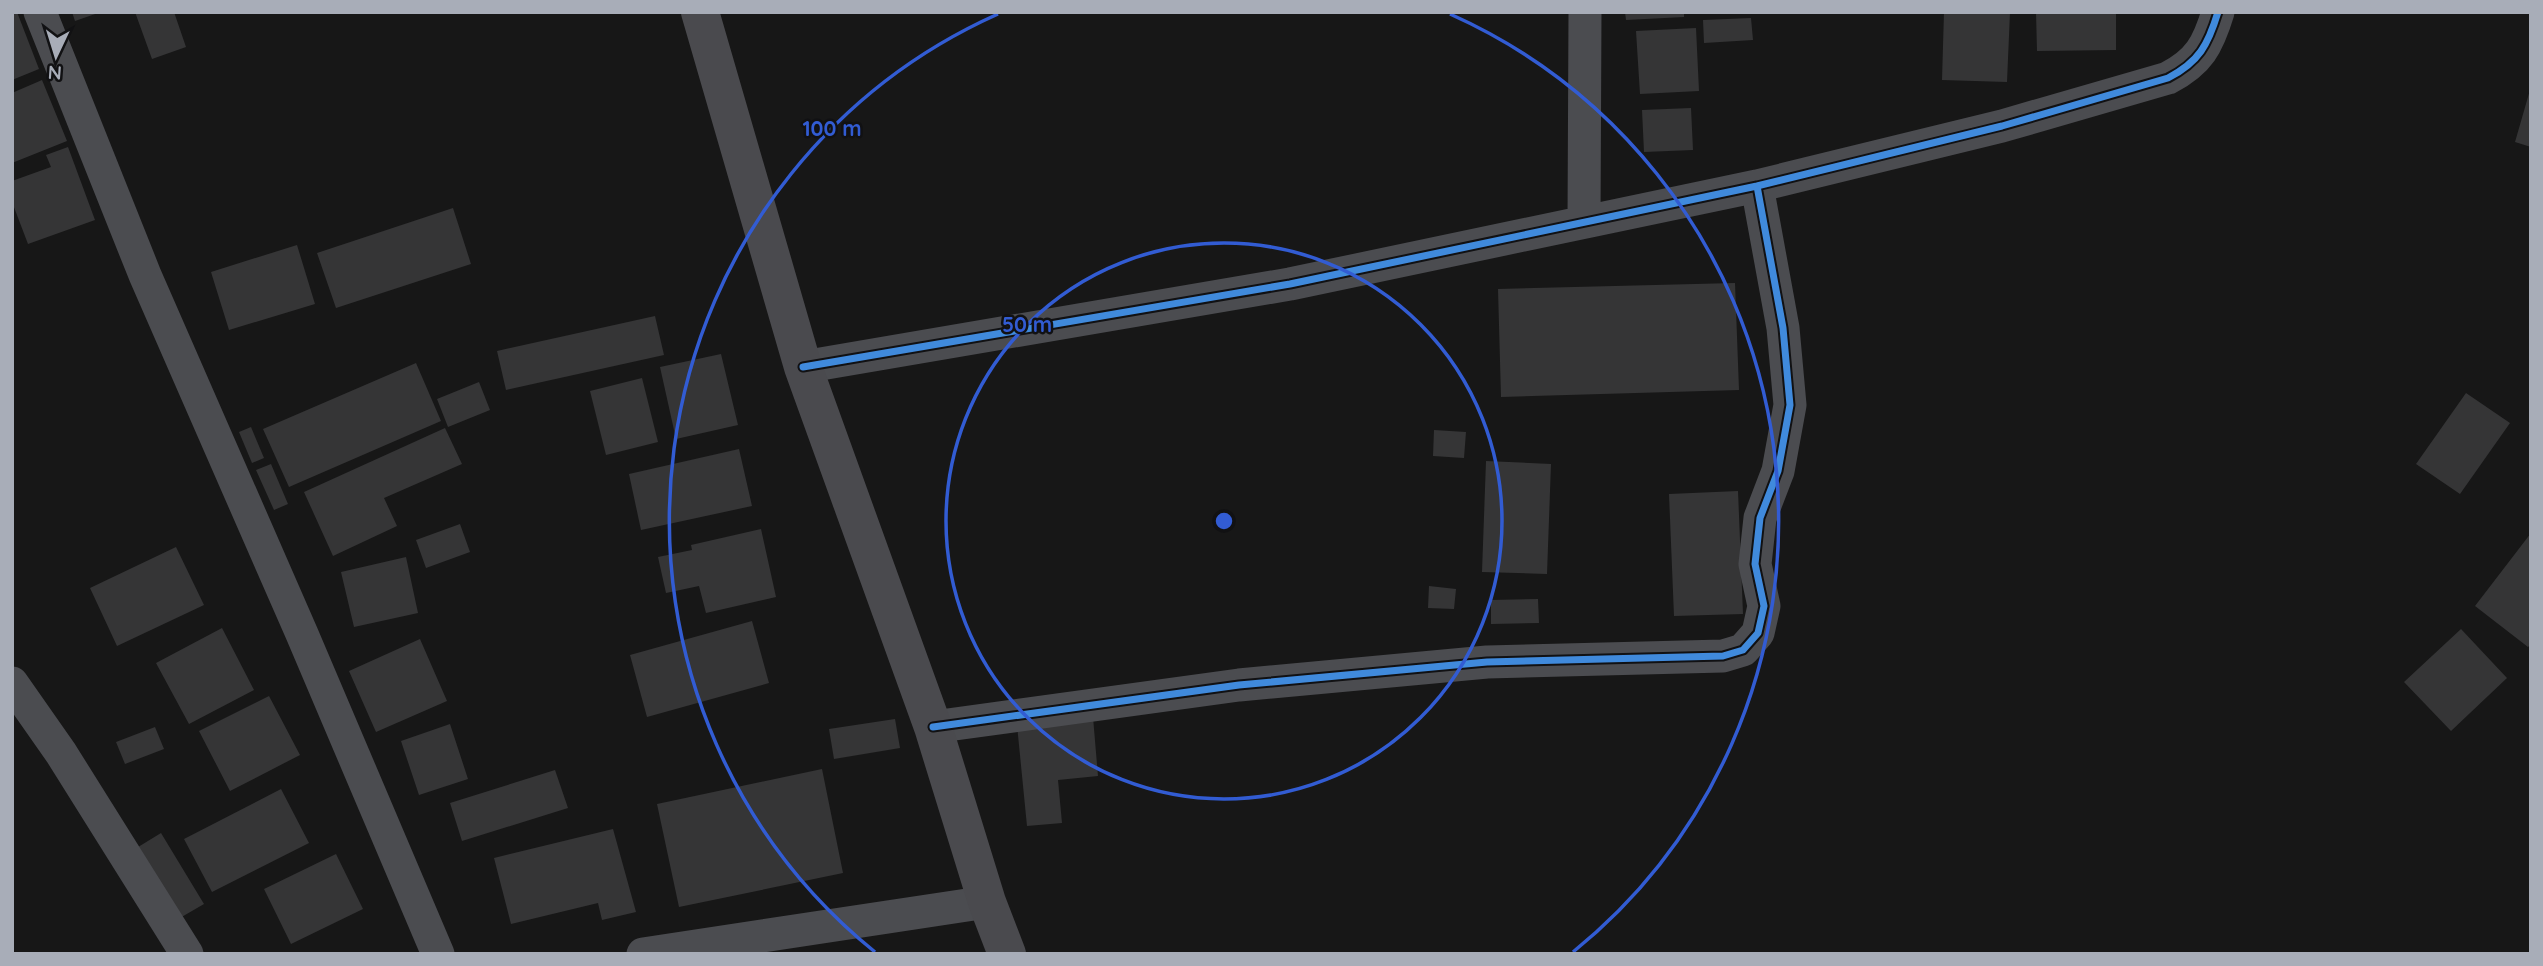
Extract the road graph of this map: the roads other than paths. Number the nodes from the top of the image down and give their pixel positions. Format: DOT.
graph roads {
  1 [pos="40,12"];
  2 [pos="700,12"];
  3 [pos="1585,12"];
  4 [pos="2218,12"];
  5 [pos="1757,186"];
  6 [pos="1584,221"];
  7 [pos="803,367"];
  8 [pos="12,683"];
  9 [pos="933,727"];
  10 [pos="988,902"];
  11 [pos="187,954"];
  12 [pos="438,954"];
  13 [pos="643,954"];
  14 [pos="1007,954"];
  1 -- 12 [label="street"];
  2 -- 7 [label="street"];
  3 -- 6 [label="street"];
  4 -- 5 [label="street"];
  5 -- 6 [label="street"];
  5 -- 9 [label="street"];
  6 -- 7 [label="street"];
  7 -- 9 [label="street"];
  8 -- 11 [label="street"];
  9 -- 10 [label="street"];
  10 -- 13 [label="street"];
  10 -- 14 [label="street"];
}
